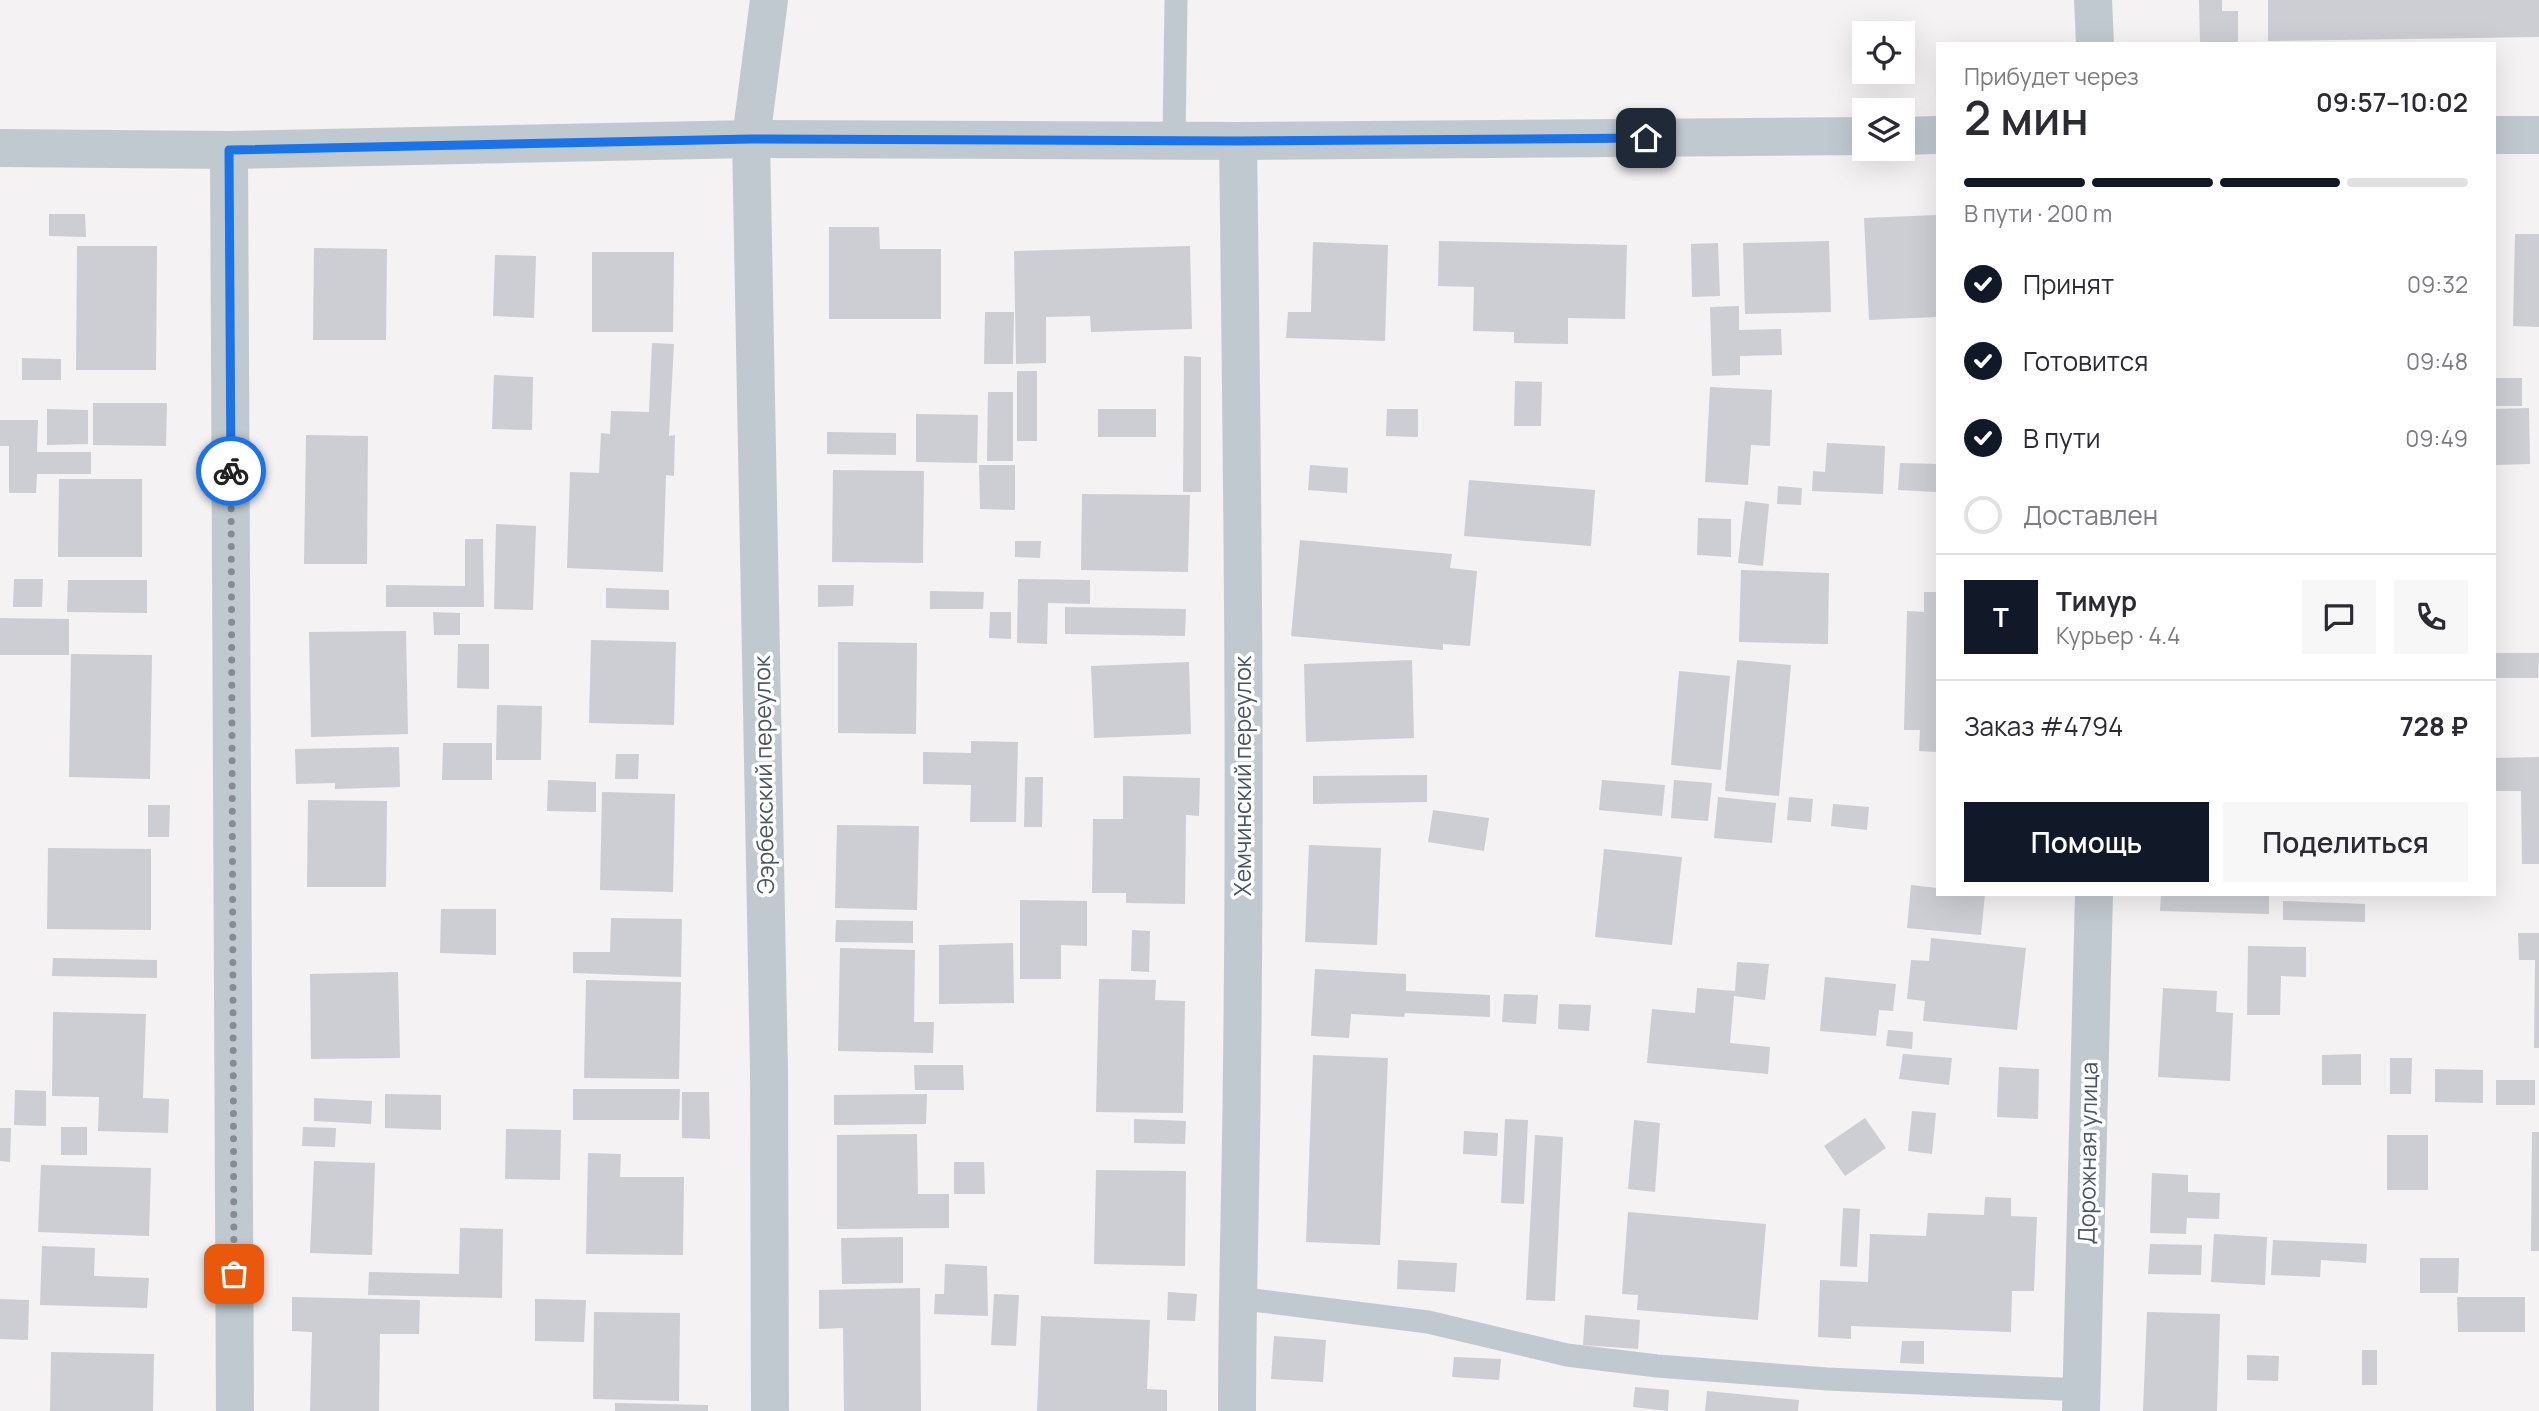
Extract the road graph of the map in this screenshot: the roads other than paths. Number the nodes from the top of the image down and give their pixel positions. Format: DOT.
graph roads {
  1 [pos="769,0"];
  2 [pos="1176,0"];
  3 [pos="2093,0"];
  4 [pos="2095,42"];
  5 [pos="1936,135"];
  6 [pos="2496,135"];
  7 [pos="2539,135"];
  8 [pos="1852,136"];
  9 [pos="1915,136"];
  10 [pos="751,139"];
  11 [pos="1174,140"];
  12 [pos="1238,141"];
  13 [pos="0,148"];
  14 [pos="229,150"];
  15 [pos="2094,896"];
  16 [pos="1237,1298"];
  17 [pos="2081,1401"];
  18 [pos="234,1411"];
  19 [pos="770,1411"];
  20 [pos="1237,1411"];
  1 -- 10 [label="street, Ээрбекский переулок"];
  2 -- 11 [label="lane"];
  3 -- 4 [label="street"];
  5 -- 9 [label="street"];
  6 -- 7 [label="street"];
  8 -- 12 [label="street"];
  10 -- 11 [label="street"];
  10 -- 14 [label="street"];
  10 -- 19 [label="street, Ээрбекский переулок"];
  11 -- 12 [label="street"];
  12 -- 16 [label="street, Хемчинский переулок"];
  13 -- 14 [label="street"];
  14 -- 18 [label="street"];
  15 -- 17 [label="street, Дорожная улица"];
  16 -- 17 [label="lane"];
  16 -- 20 [label="street, Хемчинский переулок"];
}
